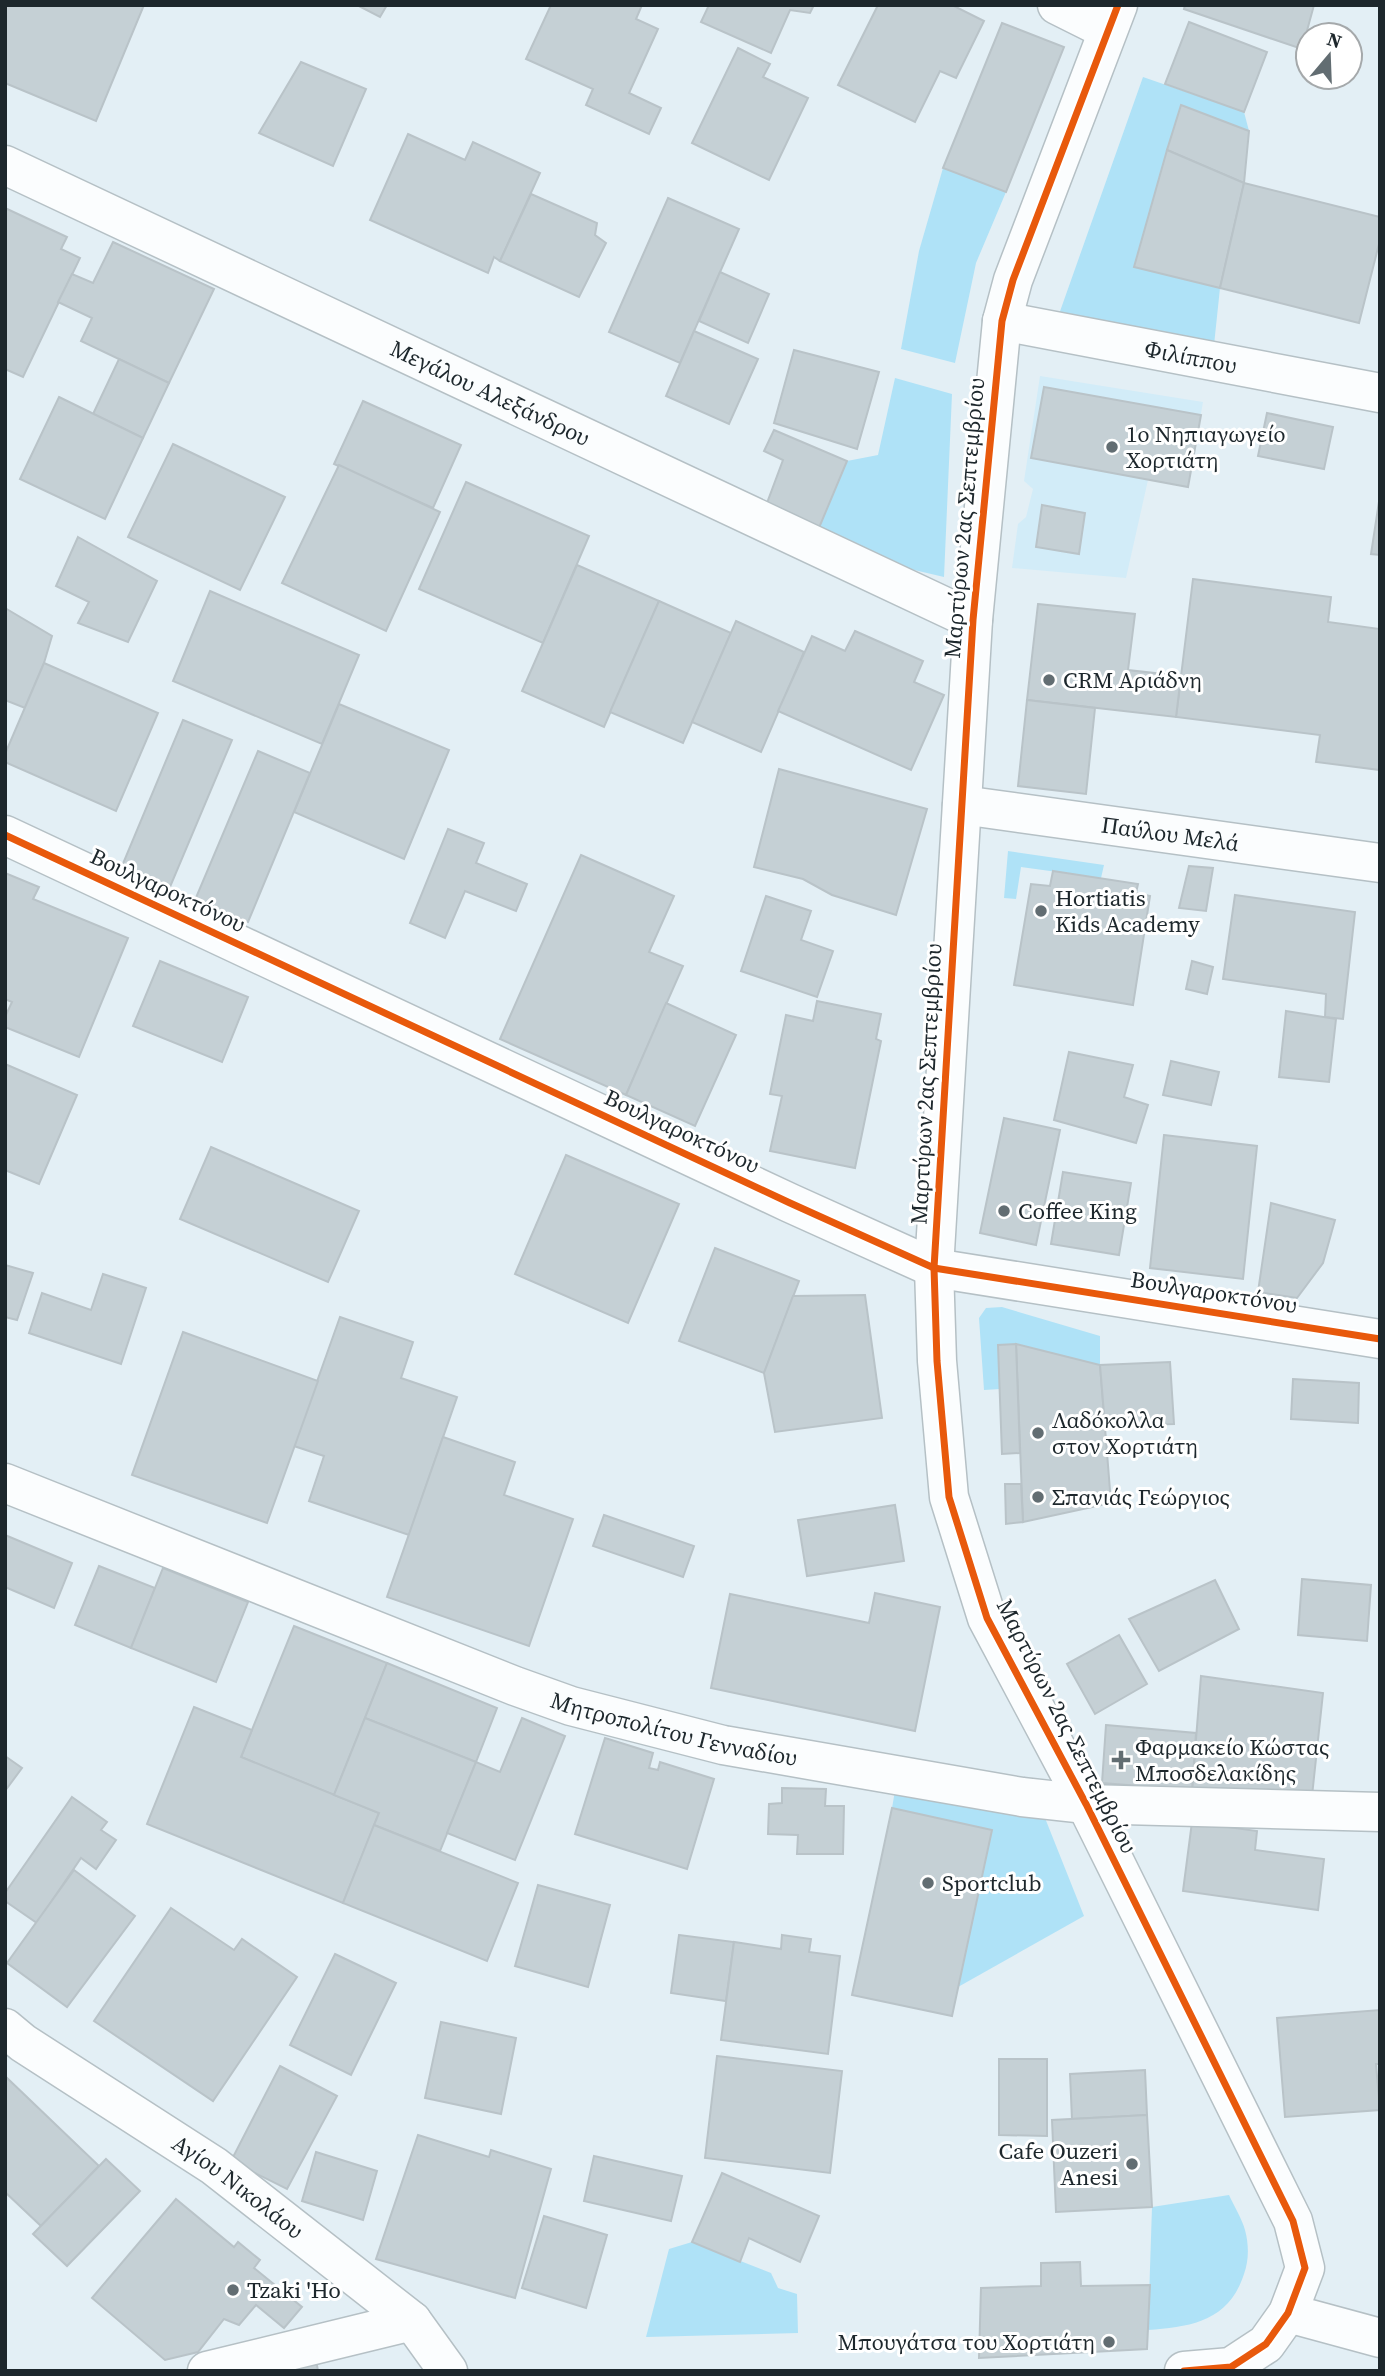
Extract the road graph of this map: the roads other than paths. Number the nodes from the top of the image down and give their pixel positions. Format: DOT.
graph roads {
  1 [pos="1057,5"];
  2 [pos="1113,18"];
  3 [pos="5,165"];
  4 [pos="1002,321"];
  5 [pos="1380,393"];
  6 [pos="973,620"];
  7 [pos="962,805"];
  8 [pos="5,835"];
  9 [pos="1380,863"];
  10 [pos="934,1268"];
  11 [pos="1380,1339"];
  12 [pos="5,1483"];
  13 [pos="1086,1804"];
  14 [pos="1380,1812"];
  15 [pos="5,2028"];
  16 [pos="1288,2313"];
  17 [pos="412,2320"];
  18 [pos="1380,2338"];
  19 [pos="207,2371"];
  20 [pos="448,2371"];
  21 [pos="1184,2371"];
  1 -- 2 [label="street"];
  2 -- 4 [label="street, Μαρτύρων 2ας Σεπτεμβρίου"];
  3 -- 6 [label="street, Μεγάλου Αλεξάνδρου"];
  4 -- 5 [label="street, Φιλίππου"];
  4 -- 6 [label="street, Μαρτύρων 2ας Σεπτεμβρίου"];
  6 -- 7 [label="street, Μαρτύρων 2ας Σεπτεμβρίου"];
  7 -- 9 [label="street, Παύλου Μελά"];
  7 -- 10 [label="street, Μαρτύρων 2ας Σεπτεμβρίου"];
  8 -- 10 [label="street, Βουλγαροκτόνου"];
  10 -- 11 [label="street, Βουλγαροκτόνου"];
  10 -- 13 [label="street, Μαρτύρων 2ας Σεπτεμβρίου"];
  12 -- 13 [label="street, Μητροπολίτου Γενναδίου"];
  13 -- 14 [label="street, Μητροπολίτου Γενναδίου"];
  13 -- 16 [label="street, Μαρτύρων 2ας Σεπτεμβρίου"];
  15 -- 17 [label="street, Αγίου Νικολάου"];
  16 -- 18 [label="street"];
  16 -- 21 [label="street, Μαρτύρων 2ας Σεπτεμβρίου"];
  17 -- 19 [label="street"];
  17 -- 20 [label="street, Αγίου Νικολάου"];
}
